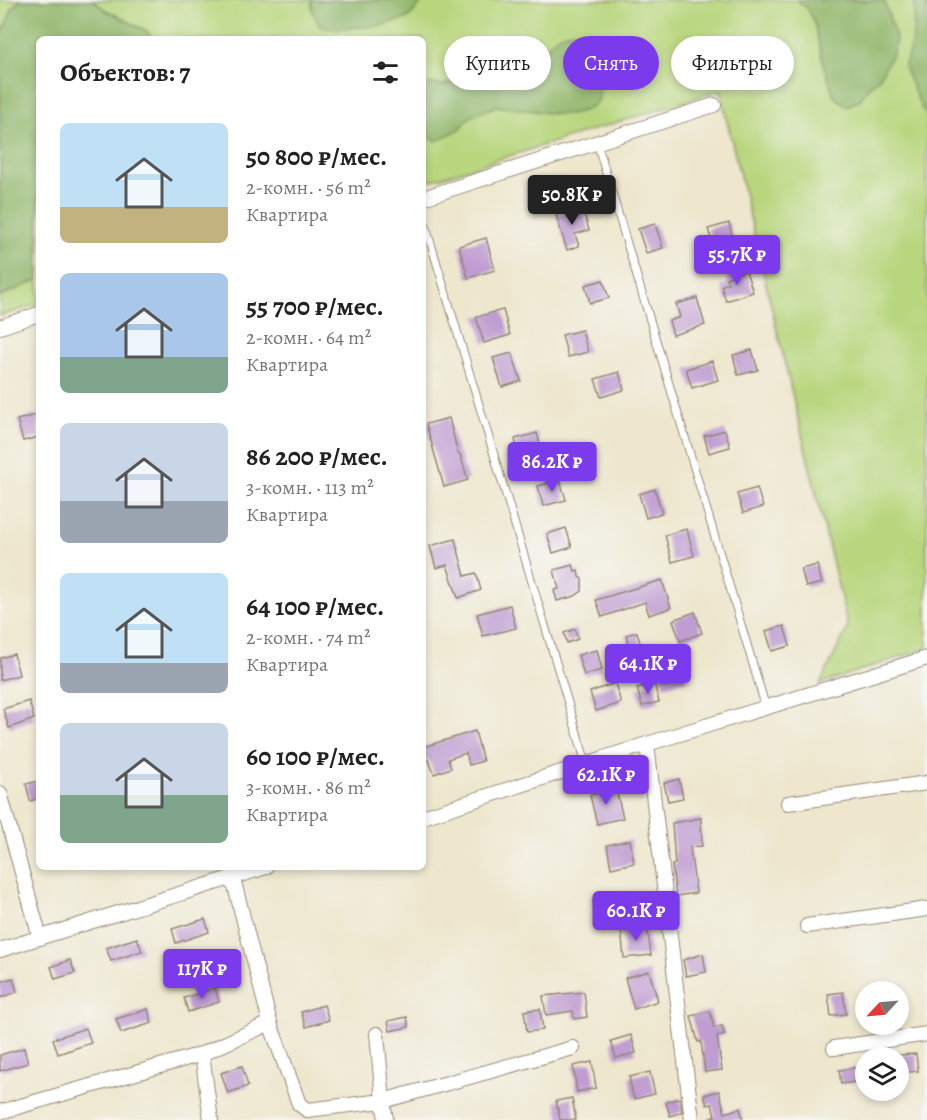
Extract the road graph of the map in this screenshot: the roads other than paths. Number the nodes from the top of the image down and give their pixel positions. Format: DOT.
graph roads {
  1 [pos="714,105"];
  2 [pos="597,143"];
  3 [pos="426,197"];
  4 [pos="426,227"];
  5 [pos="36,315"];
  6 [pos="0,327"];
  7 [pos="927,658"];
  8 [pos="766,708"];
  9 [pos="647,744"];
  10 [pos="586,764"];
  11 [pos="927,783"];
  12 [pos="0,793"];
  13 [pos="788,803"];
  14 [pos="426,816"];
  15 [pos="253,870"];
  16 [pos="227,876"];
  17 [pos="927,909"];
  18 [pos="807,926"];
  19 [pos="40,938"];
  20 [pos="0,950"];
  21 [pos="270,1023"];
  22 [pos="377,1034"];
  23 [pos="927,1034"];
  24 [pos="573,1048"];
  25 [pos="834,1048"];
  26 [pos="202,1054"];
  27 [pos="383,1101"];
  28 [pos="0,1112"];
  29 [pos="211,1120"];
  30 [pos="386,1120"];
  31 [pos="692,1120"];
  1 -- 2 [label="street"];
  2 -- 3 [label="street"];
  2 -- 8 [label="lane"];
  4 -- 10 [label="lane"];
  5 -- 6 [label="street"];
  7 -- 8 [label="street"];
  8 -- 9 [label="street"];
  9 -- 10 [label="street"];
  9 -- 31 [label="street"];
  10 -- 14 [label="street"];
  11 -- 13 [label="street"];
  12 -- 19 [label="street"];
  15 -- 16 [label="street"];
  16 -- 19 [label="street"];
  16 -- 21 [label="street"];
  17 -- 18 [label="street"];
  19 -- 20 [label="street"];
  21 -- 26 [label="street"];
  21 -- 27 [label="street"];
  22 -- 27 [label="street"];
  23 -- 25 [label="street"];
  24 -- 27 [label="street"];
  26 -- 28 [label="street"];
  26 -- 29 [label="street"];
  27 -- 30 [label="street"];
}
